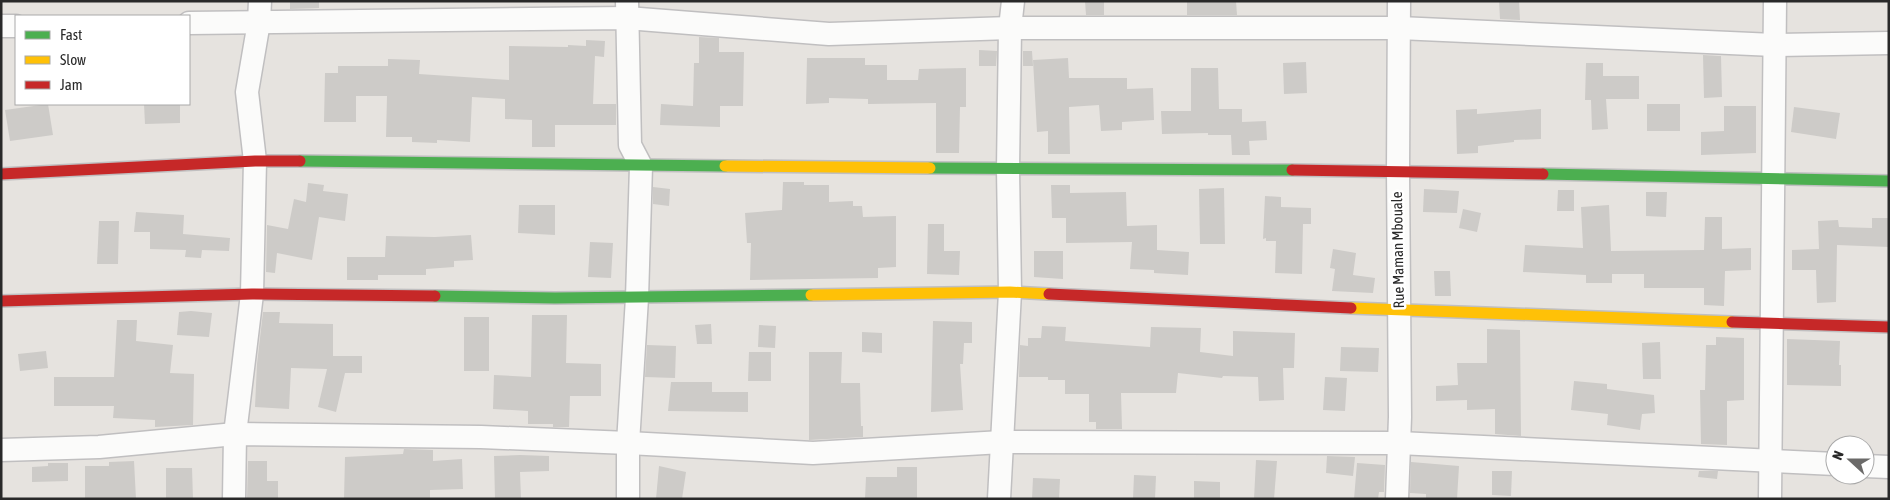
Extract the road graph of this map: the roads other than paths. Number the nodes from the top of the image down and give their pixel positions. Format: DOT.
graph roads {
  1 [pos="1013,1"];
  2 [pos="1398,1"];
  3 [pos="1775,1"];
  4 [pos="627,9"];
  5 [pos="259,12"];
  6 [pos="190,23"];
  7 [pos="1,26"];
  8 [pos="15,26"];
  9 [pos="1010,28"];
  10 [pos="1399,28"];
  11 [pos="1889,43"];
  12 [pos="1774,45"];
  13 [pos="255,162"];
  14 [pos="640,166"];
  15 [pos="1008,169"];
  16 [pos="1398,171"];
  17 [pos="1,174"];
  18 [pos="1772,180"];
  19 [pos="1889,182"];
  20 [pos="1010,292"];
  21 [pos="252,294"];
  22 [pos="637,298"];
  23 [pos="1,301"];
  24 [pos="1399,310"];
  25 [pos="1771,323"];
  26 [pos="1889,327"];
  27 [pos="235,434"];
  28 [pos="1002,442"];
  29 [pos="628,443"];
  30 [pos="1399,443"];
  31 [pos="1,450"];
  32 [pos="1770,461"];
  33 [pos="1825,464"];
  34 [pos="1875,467"];
  35 [pos="1889,468"];
  36 [pos="234,499"];
  37 [pos="628,499"];
  38 [pos="999,499"];
  39 [pos="1397,499"];
  40 [pos="1770,499"];
  1 -- 9 [label="street"];
  2 -- 10 [label="street, Rue Maman Mbouale"];
  3 -- 12 [label="street"];
  4 -- 5 [label="street"];
  4 -- 9 [label="street"];
  4 -- 14 [label="street"];
  5 -- 6 [label="street"];
  5 -- 13 [label="street"];
  7 -- 8 [label="street"];
  9 -- 10 [label="street"];
  9 -- 15 [label="street"];
  10 -- 12 [label="street"];
  10 -- 16 [label="street, Rue Maman Mbouale"];
  11 -- 12 [label="street"];
  12 -- 18 [label="street"];
  13 -- 14 [label="street"];
  13 -- 17 [label="street"];
  13 -- 21 [label="street"];
  14 -- 15 [label="street"];
  14 -- 22 [label="street"];
  15 -- 16 [label="street"];
  15 -- 20 [label="street"];
  16 -- 18 [label="street"];
  16 -- 24 [label="street, Rue Maman Mbouale"];
  18 -- 19 [label="street"];
  18 -- 25 [label="street"];
  20 -- 22 [label="street"];
  20 -- 24 [label="street"];
  20 -- 28 [label="street"];
  21 -- 22 [label="street"];
  21 -- 23 [label="street"];
  21 -- 27 [label="street"];
  22 -- 29 [label="street"];
  24 -- 25 [label="street"];
  24 -- 30 [label="street, Rue Maman Mbouale"];
  25 -- 26 [label="street"];
  25 -- 32 [label="street"];
  27 -- 29 [label="street"];
  27 -- 31 [label="street"];
  27 -- 36 [label="street"];
  28 -- 29 [label="street"];
  28 -- 30 [label="street"];
  28 -- 38 [label="street"];
  29 -- 37 [label="street"];
  30 -- 32 [label="street"];
  30 -- 39 [label="street, Rue Maman Mbouale"];
  32 -- 33 [label="street"];
  32 -- 40 [label="street"];
  34 -- 35 [label="street"];
}
